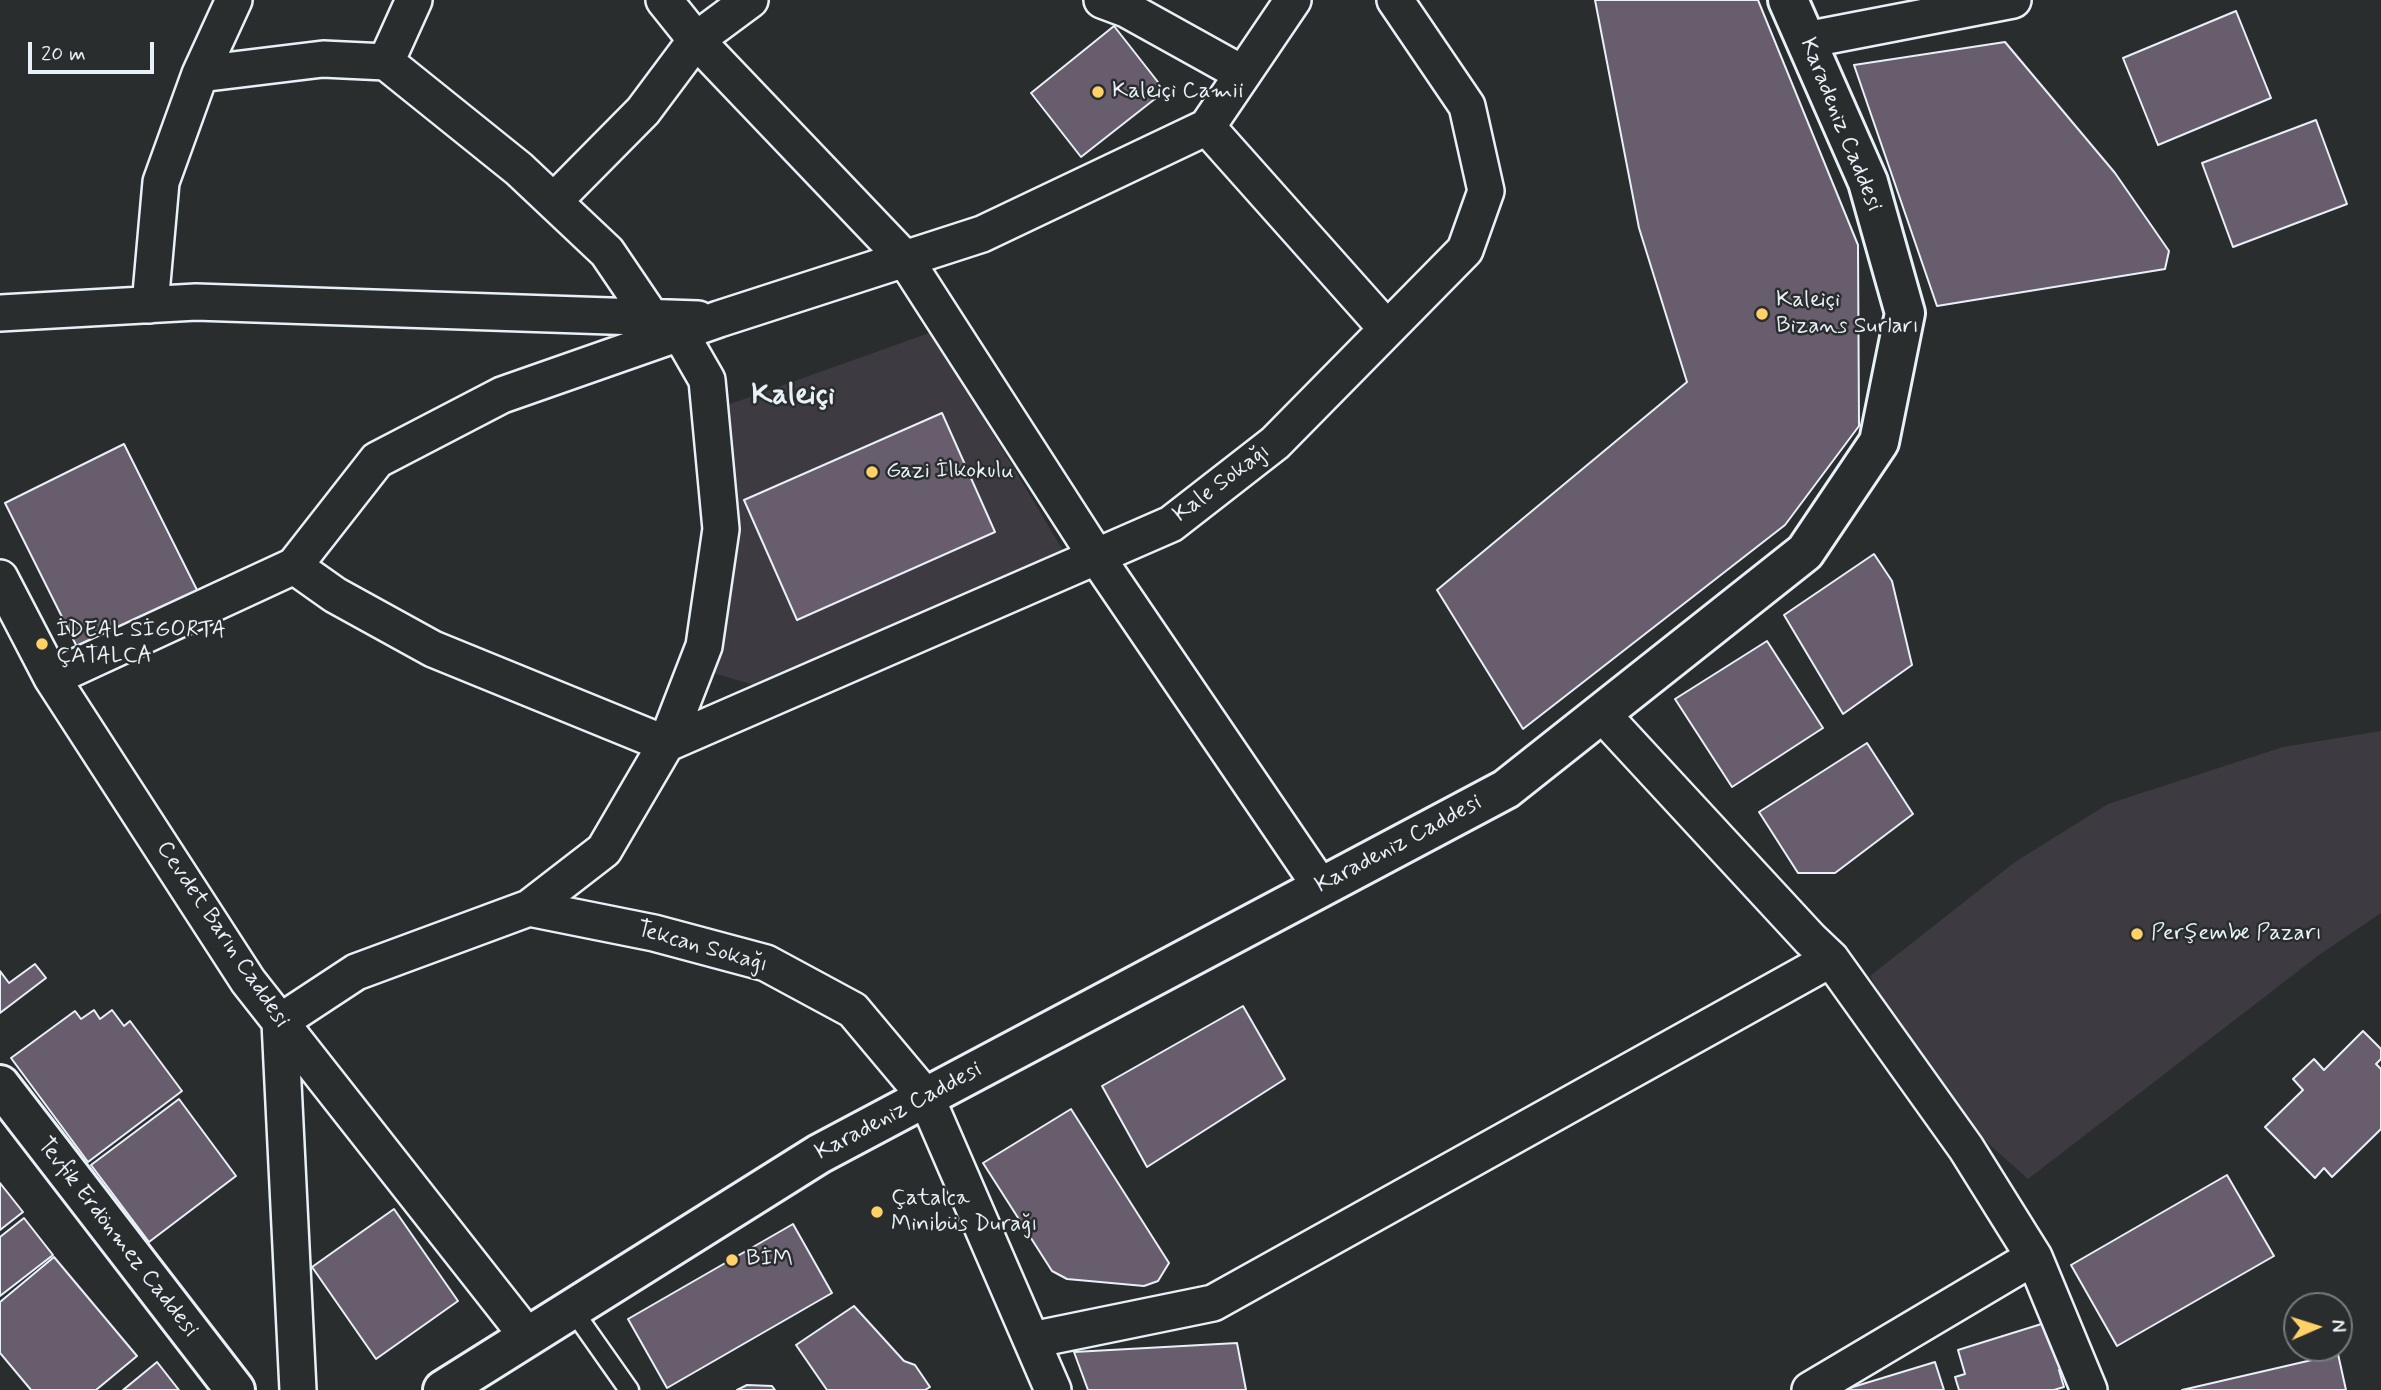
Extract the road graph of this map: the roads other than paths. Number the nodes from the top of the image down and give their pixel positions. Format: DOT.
graph roads {
  1 [pos="234,0"];
  2 [pos="414,0"];
  3 [pos="664,0"];
  4 [pos="750,0"];
  5 [pos="1102,0"];
  6 [pos="1293,0"];
  7 [pos="1395,0"];
  8 [pos="1788,0"];
  9 [pos="2013,0"];
  10 [pos="696,40"];
  11 [pos="1806,40"];
  12 [pos="386,62"];
  13 [pos="200,74"];
  14 [pos="1243,74"];
  15 [pos="1207,127"];
  16 [pos="554,201"];
  17 [pos="905,259"];
  18 [pos="150,305"];
  19 [pos="0,313"];
  20 [pos="665,325"];
  21 [pos="1387,329"];
  22 [pos="1096,556"];
  23 [pos="294,566"];
  24 [pos="0,578"];
  25 [pos="52,678"];
  26 [pos="1601,713"];
  27 [pos="666,744"];
  28 [pos="1321,887"];
  29 [pos="529,908"];
  30 [pos="1831,959"];
  31 [pos="280,1022"];
  32 [pos="0,1085"];
  33 [pos="926,1097"];
  34 [pos="2034,1257"];
  35 [pos="572,1309"];
  36 [pos="528,1337"];
  37 [pos="1031,1340"];
  38 [pos="235,1390"];
  39 [pos="298,1390"];
  40 [pos="443,1390"];
  41 [pos="629,1390"];
  42 [pos="1053,1390"];
  43 [pos="1810,1390"];
  44 [pos="2089,1390"];
  1 -- 13 [label="street"];
  2 -- 12 [label="street"];
  3 -- 10 [label="street"];
  4 -- 10 [label="street"];
  5 -- 14 [label="street"];
  6 -- 14 [label="street"];
  7 -- 21 [label="street, Kale Sokağı"];
  8 -- 11 [label="street, Karadeniz Caddesi"];
  9 -- 11 [label="street"];
  10 -- 16 [label="street"];
  10 -- 17 [label="street"];
  11 -- 26 [label="street, Karadeniz Caddesi"];
  12 -- 13 [label="street"];
  12 -- 16 [label="street"];
  13 -- 18 [label="street"];
  14 -- 15 [label="street"];
  15 -- 17 [label="street"];
  15 -- 21 [label="street"];
  16 -- 20 [label="street"];
  17 -- 20 [label="street"];
  17 -- 22 [label="street"];
  18 -- 19 [label="street"];
  18 -- 20 [label="street"];
  20 -- 23 [label="street"];
  20 -- 27 [label="street"];
  21 -- 22 [label="street, Kale Sokağı"];
  22 -- 27 [label="street, Kale Sokağı"];
  22 -- 28 [label="street"];
  23 -- 25 [label="street"];
  23 -- 27 [label="street"];
  24 -- 25 [label="street, Cevdet Barın Caddesi"];
  25 -- 31 [label="street, Cevdet Barın Caddesi"];
  26 -- 28 [label="street, Karadeniz Caddesi"];
  26 -- 30 [label="street"];
  27 -- 29 [label="street"];
  28 -- 33 [label="street, Karadeniz Caddesi"];
  29 -- 31 [label="street"];
  29 -- 33 [label="street, Tekcan Sokağı"];
  30 -- 34 [label="street"];
  30 -- 37 [label="street"];
  31 -- 36 [label="street, Cevdet Barın Caddesi"];
  31 -- 39 [label="street"];
  32 -- 38 [label="street, Tevfik Erdönmez Caddesi"];
  33 -- 35 [label="street, Karadeniz Caddesi"];
  33 -- 37 [label="street, Tekcan Sokağı"];
  34 -- 43 [label="street"];
  34 -- 44 [label="street"];
  35 -- 36 [label="street, Karadeniz Caddesi"];
  35 -- 41 [label="lane"];
  36 -- 40 [label="street, Karadeniz Caddesi"];
  37 -- 42 [label="street, Tekcan Sokağı"];
}
